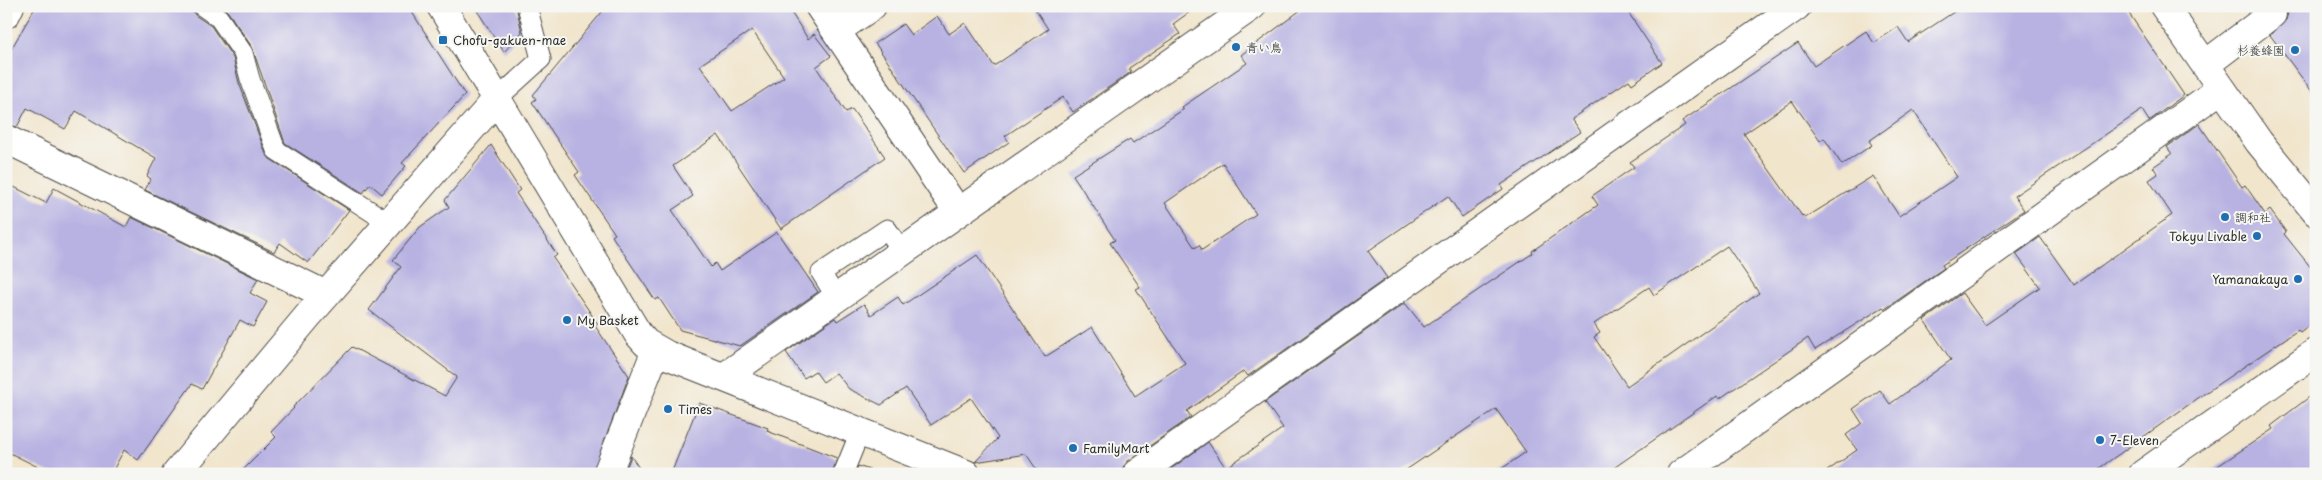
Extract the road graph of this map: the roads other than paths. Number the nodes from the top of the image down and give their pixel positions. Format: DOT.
graph roads {
  1 [pos="10,6"];
  2 [pos="202,6"];
  3 [pos="441,6"];
  4 [pos="527,6"];
  5 [pos="819,6"];
  6 [pos="872,6"];
  7 [pos="1797,6"];
  8 [pos="2164,6"];
  9 [pos="1239,10"];
  10 [pos="6,14"];
  11 [pos="2272,14"];
  12 [pos="836,31"];
  13 [pos="2214,58"];
  14 [pos="2221,89"];
  15 [pos="497,99"];
  16 [pos="6,139"];
  17 [pos="958,212"];
  18 [pos="2316,212"];
  19 [pos="389,223"];
  20 [pos="326,295"];
  21 [pos="656,350"];
  22 [pos="2316,352"];
  23 [pos="724,377"];
  24 [pos="860,432"];
  25 [pos="176,474"];
  26 [pos="607,474"];
  27 [pos="844,474"];
  28 [pos="966,474"];
  29 [pos="1137,474"];
  30 [pos="1681,474"];
  31 [pos="2143,474"];
  1 -- 10 [label="street"];
  2 -- 19 [label="lane"];
  3 -- 15 [label="street"];
  4 -- 15 [label="lane"];
  5 -- 12 [label="street"];
  6 -- 12 [label="street"];
  7 -- 29 [label="street"];
  8 -- 14 [label="street"];
  9 -- 17 [label="street"];
  11 -- 13 [label="street"];
  12 -- 17 [label="street"];
  14 -- 18 [label="street"];
  14 -- 30 [label="street"];
  15 -- 19 [label="street"];
  15 -- 21 [label="street"];
  16 -- 20 [label="street"];
  17 -- 23 [label="street"];
  19 -- 20 [label="street"];
  20 -- 25 [label="street"];
  21 -- 23 [label="street"];
  21 -- 26 [label="street"];
  22 -- 31 [label="street"];
  23 -- 24 [label="street"];
  24 -- 27 [label="lane"];
  24 -- 28 [label="street"];
}
